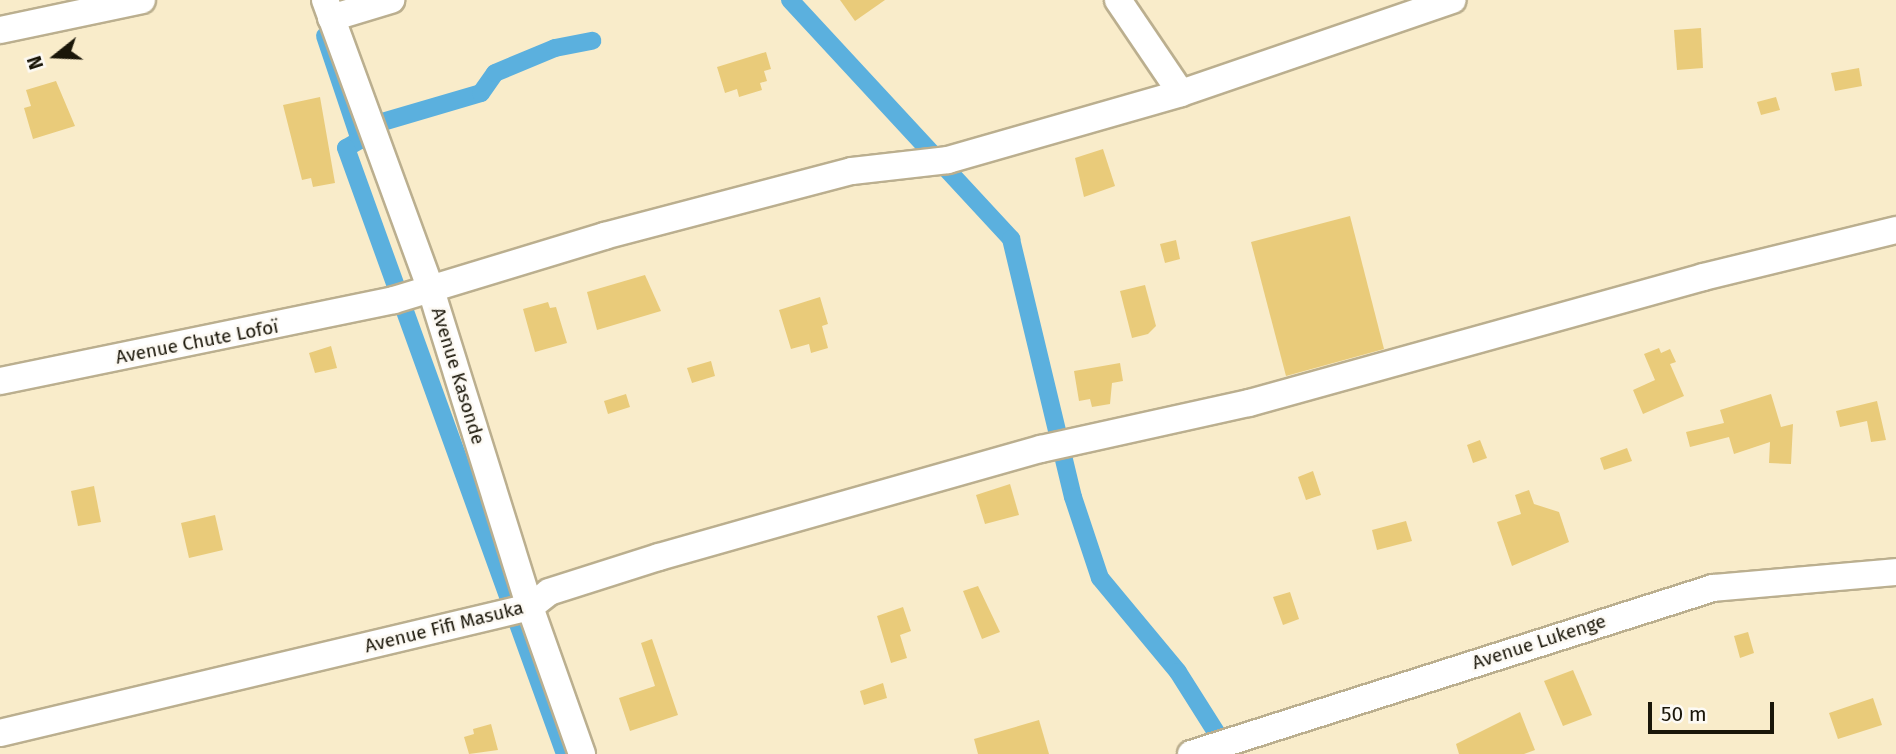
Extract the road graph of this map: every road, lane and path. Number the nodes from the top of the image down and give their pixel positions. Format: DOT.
graph roads {
  1 [pos="142,0"];
  2 [pos="391,0"];
  3 [pos="1118,0"];
  4 [pos="1452,0"];
  5 [pos="328,9"];
  6 [pos="0,30"];
  7 [pos="1181,93"];
  8 [pos="1896,230"];
  9 [pos="414,295"];
  10 [pos="0,381"];
  11 [pos="1896,572"];
  12 [pos="530,607"];
  13 [pos="0,733"];
  14 [pos="1195,753"];
  15 [pos="583,754"];
  1 -- 6 [label="street"];
  2 -- 5 [label="street"];
  3 -- 7 [label="street"];
  4 -- 7 [label="street, Avenue Chute Lofoï"];
  5 -- 9 [label="street, Avenue Kasonde"];
  7 -- 9 [label="street, Avenue Chute Lofoï"];
  8 -- 12 [label="street, Avenue Fifi Masuka"];
  9 -- 10 [label="street, Avenue Chute Lofoï"];
  9 -- 12 [label="street, Avenue Kasonde"];
  11 -- 14 [label="street, Avenue Lukenge"];
  12 -- 13 [label="street, Avenue Fifi Masuka"];
  12 -- 15 [label="street, Avenue Kasonde"];
}
